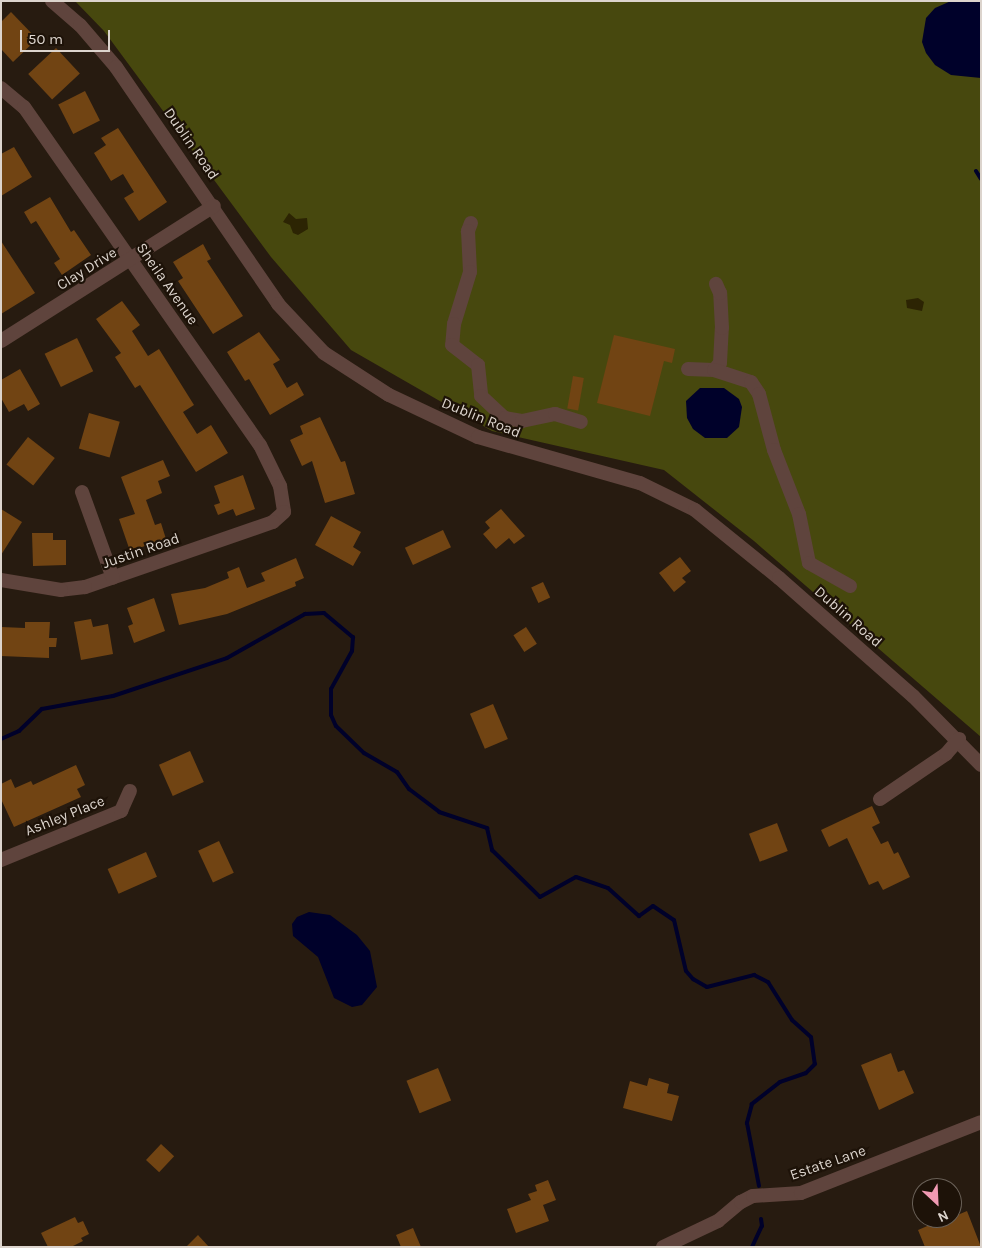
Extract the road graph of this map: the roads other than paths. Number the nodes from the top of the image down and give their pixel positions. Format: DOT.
graph roads {
  1 [pos="52,1"];
  2 [pos="1,88"];
  3 [pos="214,206"];
  4 [pos="471,223"];
  5 [pos="131,260"];
  6 [pos="716,284"];
  7 [pos="1,341"];
  8 [pos="688,368"];
  9 [pos="714,370"];
  10 [pos="581,422"];
  11 [pos="82,492"];
  12 [pos="284,512"];
  13 [pos="113,578"];
  14 [pos="1,580"];
  15 [pos="850,586"];
  16 [pos="959,739"];
  17 [pos="981,765"];
  18 [pos="130,791"];
  19 [pos="880,799"];
  20 [pos="1,860"];
  21 [pos="981,1122"];
  22 [pos="664,1247"];
  1 -- 3 [label="street, Dublin Road"];
  2 -- 5 [label="street, Sheila Avenue"];
  3 -- 5 [label="street, Clay Drive"];
  3 -- 16 [label="street, Dublin Road"];
  4 -- 10 [label="street"];
  5 -- 7 [label="street, Clay Drive"];
  5 -- 12 [label="street, Sheila Avenue"];
  6 -- 9 [label="street"];
  8 -- 9 [label="street"];
  9 -- 15 [label="street"];
  11 -- 13 [label="street"];
  12 -- 13 [label="street, Justin Road"];
  13 -- 14 [label="street, Justin Road"];
  16 -- 17 [label="street, Dublin Road"];
  16 -- 19 [label="street"];
  18 -- 20 [label="street, Ashley Place"];
  21 -- 22 [label="street, Estate Lane"];
}
